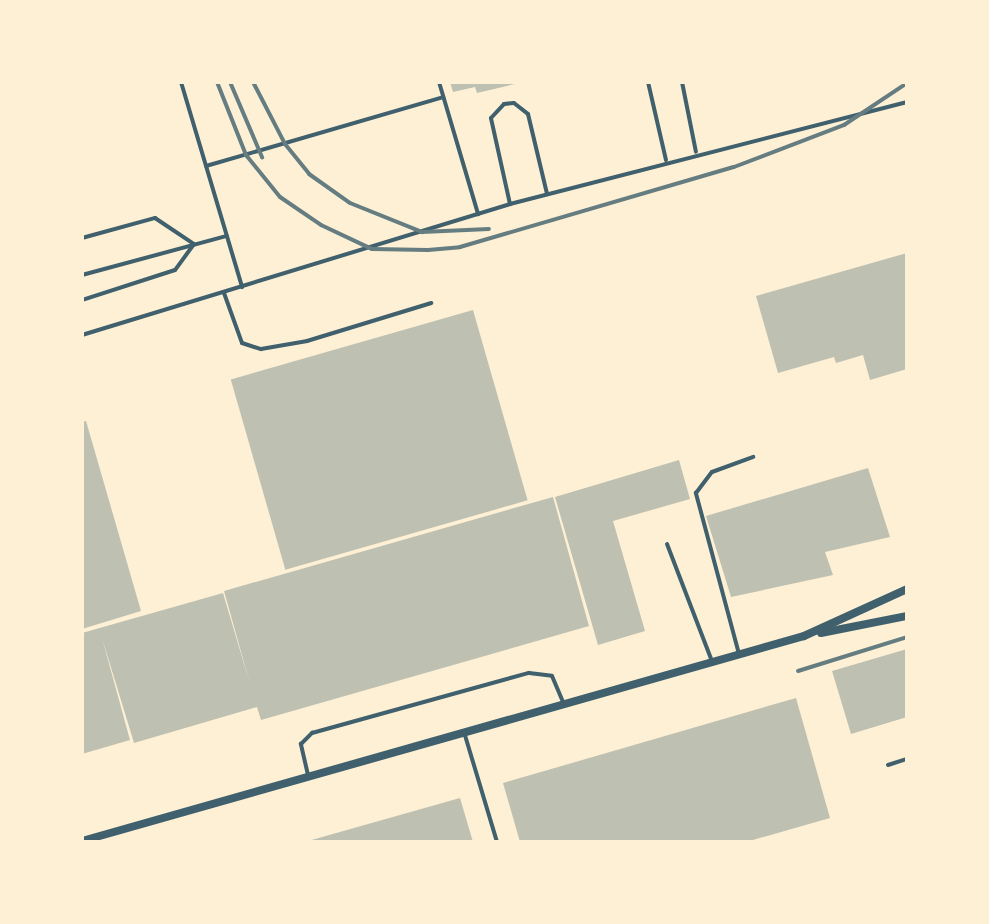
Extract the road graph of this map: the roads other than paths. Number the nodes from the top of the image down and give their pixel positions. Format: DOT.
graph roads {
  1 [pos="181,82"];
  2 [pos="439,82"];
  3 [pos="648,82"];
  4 [pos="682,82"];
  5 [pos="443,97"];
  6 [pos="907,102"];
  7 [pos="696,152"];
  8 [pos="666,160"];
  9 [pos="206,166"];
  10 [pos="547,194"];
  11 [pos="510,204"];
  12 [pos="478,214"];
  13 [pos="227,236"];
  14 [pos="82,238"];
  15 [pos="194,244"];
  16 [pos="82,275"];
  17 [pos="242,287"];
  18 [pos="223,292"];
  19 [pos="82,300"];
  20 [pos="431,303"];
  21 [pos="82,335"];
  22 [pos="753,457"];
  23 [pos="667,544"];
  24 [pos="907,589"];
  25 [pos="907,616"];
  26 [pos="804,636"];
  27 [pos="739,654"];
  28 [pos="712,661"];
  29 [pos="563,702"];
  30 [pos="463,729"];
  31 [pos="907,759"];
  32 [pos="888,765"];
  33 [pos="308,775"];
  34 [pos="82,841"];
  35 [pos="497,842"];
  1 -- 9 [label="lane"];
  2 -- 5 [label="lane"];
  3 -- 8 [label="lane"];
  4 -- 7 [label="lane"];
  5 -- 9 [label="lane"];
  5 -- 12 [label="lane"];
  6 -- 7 [label="lane"];
  7 -- 8 [label="lane"];
  8 -- 10 [label="lane"];
  9 -- 13 [label="lane"];
  10 -- 11 [label="lane"];
  10 -- 11 [label="lane"];
  11 -- 12 [label="lane"];
  12 -- 17 [label="lane"];
  13 -- 15 [label="lane"];
  13 -- 17 [label="lane"];
  14 -- 15 [label="lane"];
  15 -- 16 [label="lane"];
  15 -- 19 [label="lane"];
  17 -- 18 [label="lane"];
  18 -- 20 [label="lane"];
  18 -- 21 [label="lane"];
  22 -- 27 [label="lane"];
  23 -- 28 [label="lane"];
  24 -- 26 [label="street"];
  25 -- 26 [label="street"];
  26 -- 27 [label="street"];
  27 -- 28 [label="street"];
  28 -- 29 [label="street"];
  29 -- 30 [label="street"];
  29 -- 33 [label="lane"];
  30 -- 33 [label="street"];
  30 -- 35 [label="lane"];
  31 -- 32 [label="lane"];
  33 -- 34 [label="street"];
}
